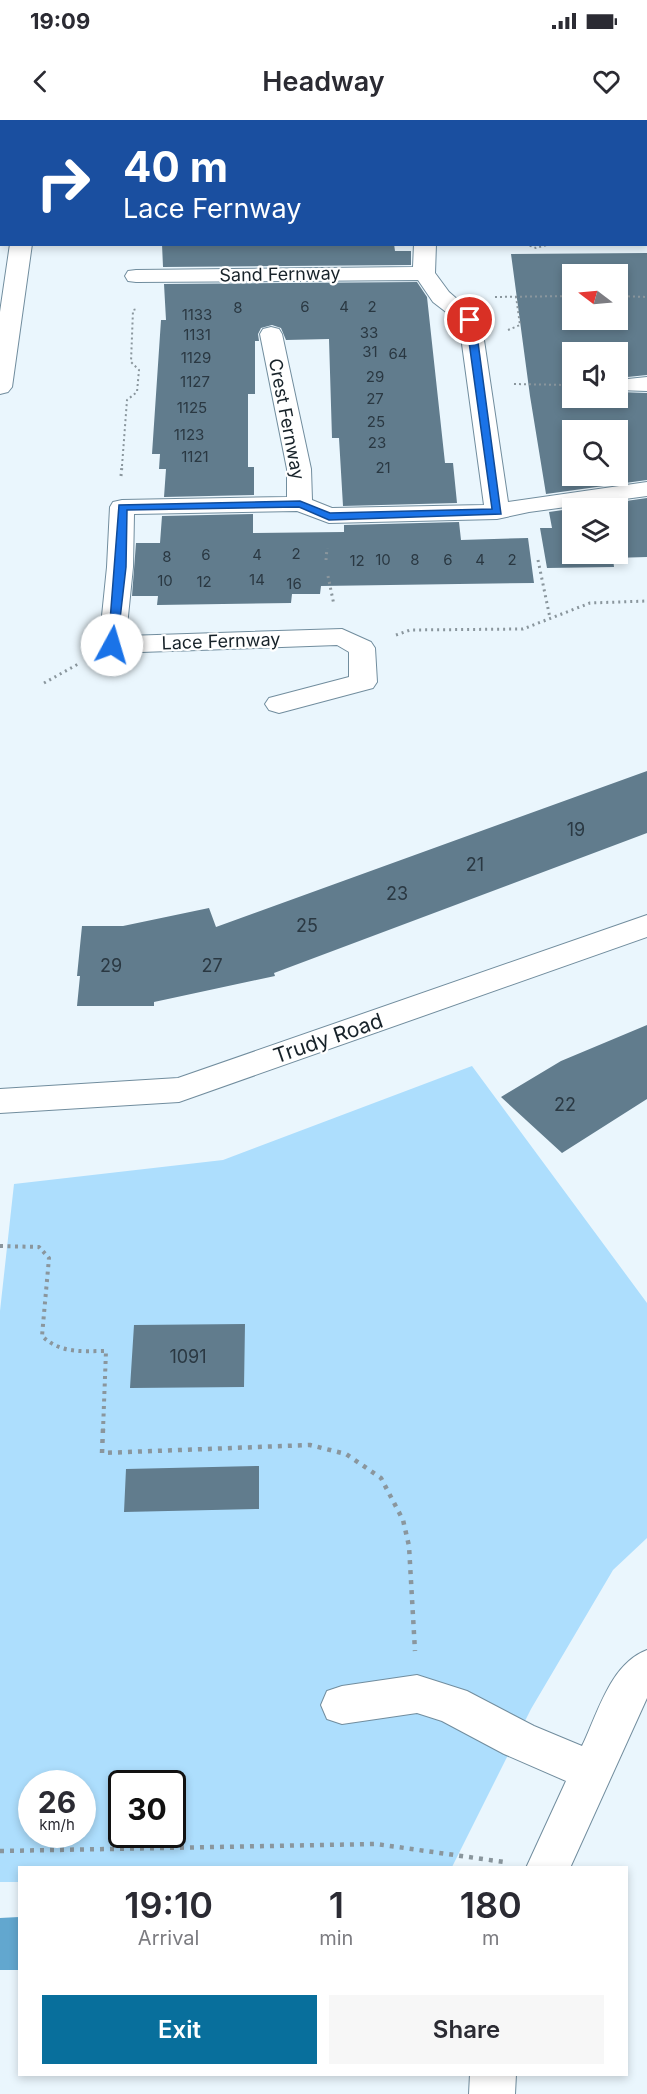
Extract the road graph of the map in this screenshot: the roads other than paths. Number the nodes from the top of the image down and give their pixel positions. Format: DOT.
graph roads {
  1 [pos="21,246"];
  2 [pos="425,246"];
  3 [pos="424,273"];
  4 [pos="136,276"];
  5 [pos="271,334"];
  6 [pos="0,387"];
  7 [pos="647,489"];
  8 [pos="300,504"];
  9 [pos="497,512"];
  10 [pos="279,704"];
  11 [pos="647,926"];
  12 [pos="0,1101"];
  13 [pos="647,1669"];
  14 [pos="342,1705"];
  15 [pos="592,1771"];
  16 [pos="532,1866"];
  17 [pos="493,2076"];
  18 [pos="492,2094"];
  1 -- 6 [label="street"];
  2 -- 3 [label="street"];
  3 -- 4 [label="street, Sand Fernway"];
  3 -- 9 [label="street"];
  5 -- 8 [label="street, Crest Fernway"];
  7 -- 9 [label="street"];
  8 -- 9 [label="street"];
  8 -- 10 [label="street, Lace Fernway"];
  11 -- 12 [label="street, Trudy Road"];
  13 -- 15 [label="street"];
  14 -- 15 [label="street"];
  15 -- 16 [label="street"];
  17 -- 18 [label="street"];
}
